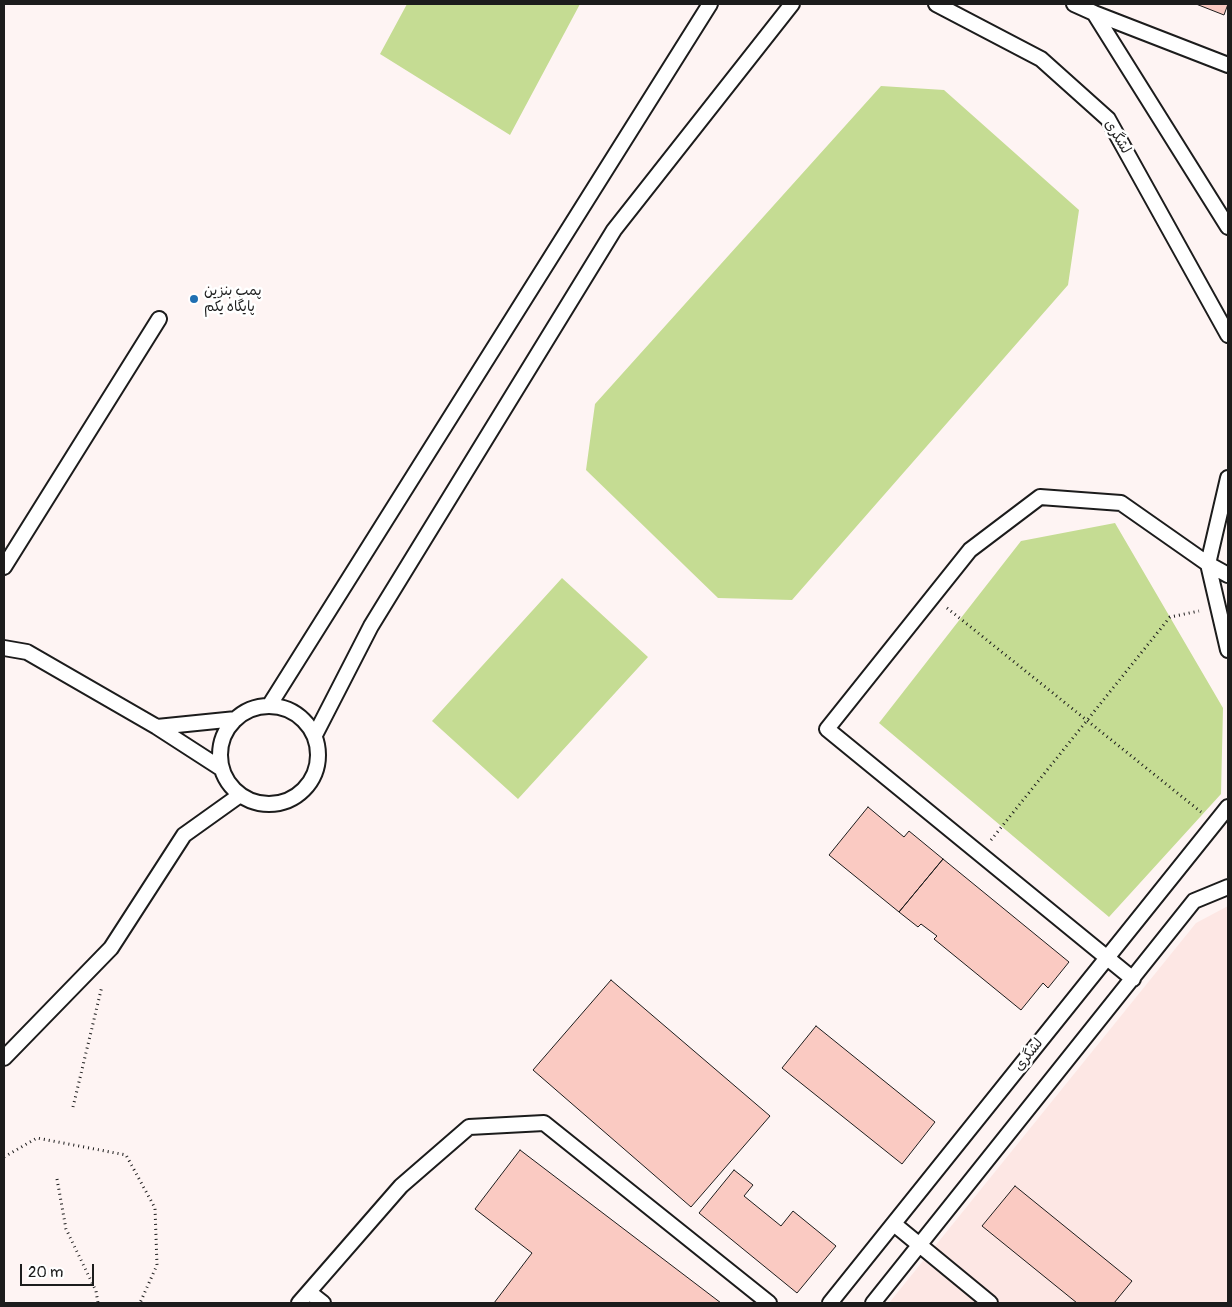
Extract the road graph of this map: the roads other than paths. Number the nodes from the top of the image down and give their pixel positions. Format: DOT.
graph roads {
  1 [pos="710,4"];
  2 [pos="792,4"];
  3 [pos="936,4"];
  4 [pos="1074,4"];
  5 [pos="1094,13"];
  6 [pos="1228,64"];
  7 [pos="1228,227"];
  8 [pos="159,319"];
  9 [pos="1228,335"];
  10 [pos="1228,478"];
  11 [pos="1208,564"];
  12 [pos="4,566"];
  13 [pos="1228,575"];
  14 [pos="4,648"];
  15 [pos="1228,650"];
  16 [pos="269,706"];
  17 [pos="236,719"];
  18 [pos="157,727"];
  19 [pos="315,735"];
  20 [pos="222,769"];
  21 [pos="240,795"];
  22 [pos="1228,807"];
  23 [pos="1228,887"];
  24 [pos="1107,958"];
  25 [pos="1133,979"];
  26 [pos="4,1058"];
  27 [pos="894,1224"];
  28 [pos="920,1245"];
  29 [pos="309,1292"];
  30 [pos="299,1303"];
  31 [pos="323,1303"];
  32 [pos="769,1303"];
  33 [pos="830,1303"];
  34 [pos="873,1303"];
  35 [pos="990,1303"];
  1 -- 16 [label="lane"];
  2 -- 19 [label="lane"];
  3 -- 9 [label="lane, لشگری"];
  4 -- 5 [label="lane"];
  5 -- 6 [label="lane"];
  5 -- 7 [label="lane"];
  8 -- 12 [label="lane"];
  10 -- 11 [label="lane"];
  11 -- 13 [label="lane"];
  11 -- 15 [label="lane"];
  11 -- 24 [label="lane"];
  14 -- 18 [label="lane"];
  16 -- 17 [label="lane"];
  16 -- 19 [label="lane"];
  17 -- 18 [label="lane"];
  17 -- 20 [label="lane"];
  18 -- 20 [label="lane"];
  19 -- 21 [label="lane"];
  20 -- 21 [label="lane"];
  21 -- 26 [label="lane"];
  22 -- 24 [label="lane, لشگری"];
  23 -- 25 [label="lane"];
  24 -- 25 [label="lane"];
  24 -- 27 [label="lane, لشگری"];
  25 -- 28 [label="lane"];
  27 -- 28 [label="lane"];
  27 -- 33 [label="lane, لشگری"];
  28 -- 34 [label="lane"];
  28 -- 35 [label="lane"];
  29 -- 30 [label="lane"];
  29 -- 31 [label="lane"];
  29 -- 32 [label="lane"];
}
